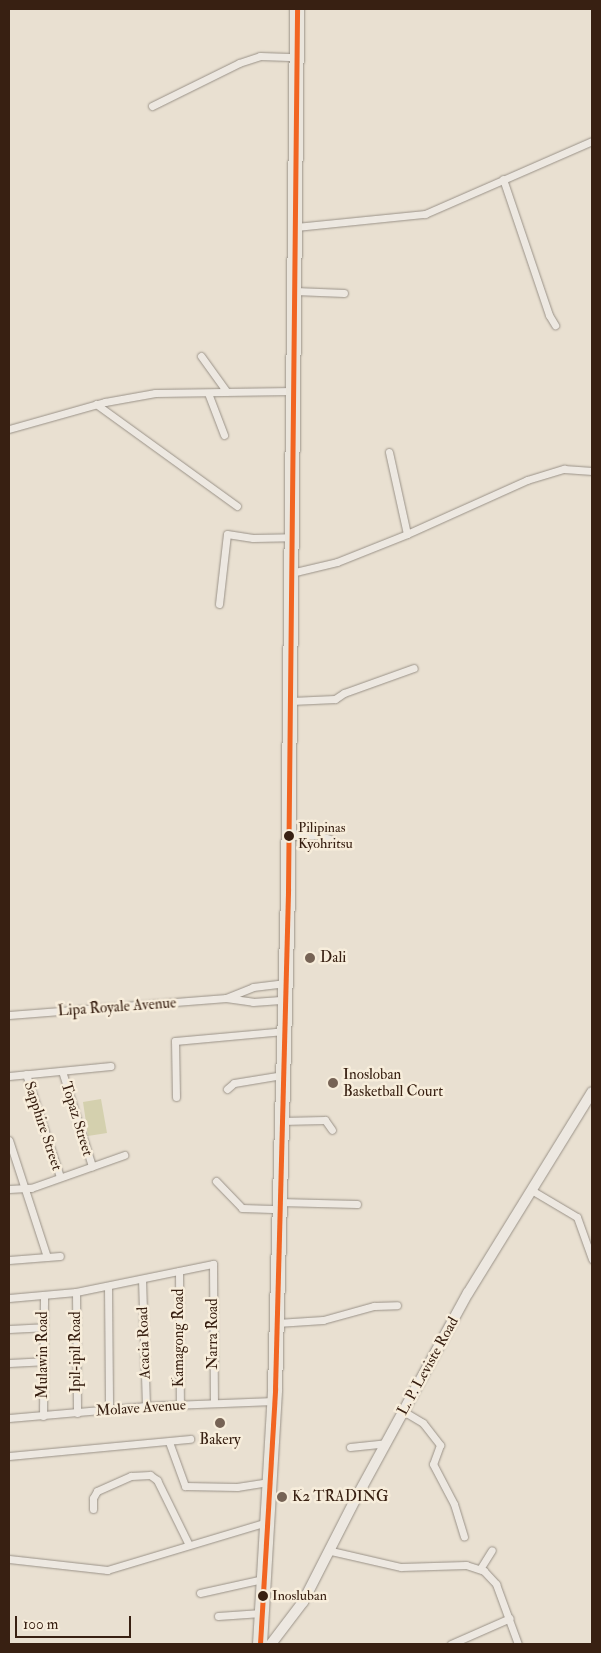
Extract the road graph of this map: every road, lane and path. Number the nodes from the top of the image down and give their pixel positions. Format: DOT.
graph roads {
  1 [pos="297,9"];
  2 [pos="297,57"];
  3 [pos="152,106"];
  4 [pos="592,141"];
  5 [pos="503,179"];
  6 [pos="296,227"];
  7 [pos="295,291"];
  8 [pos="344,293"];
  9 [pos="555,325"];
  10 [pos="202,356"];
  11 [pos="294,391"];
  12 [pos="208,392"];
  13 [pos="227,392"];
  14 [pos="96,404"];
  15 [pos="9,429"];
  16 [pos="224,435"];
  17 [pos="389,452"];
  18 [pos="592,471"];
  19 [pos="237,506"];
  20 [pos="407,534"];
  21 [pos="292,536"];
  22 [pos="292,573"];
  23 [pos="219,604"];
  24 [pos="414,668"];
  25 [pos="291,701"];
  26 [pos="289,836"];
  27 [pos="330,839"];
  28 [pos="284,983"];
  29 [pos="226,998"];
  30 [pos="284,1000"];
  31 [pos="9,1015"];
  32 [pos="284,1031"];
  33 [pos="111,1066"];
  34 [pos="62,1071"];
  35 [pos="26,1074"];
  36 [pos="283,1074"];
  37 [pos="9,1076"];
  38 [pos="227,1089"];
  39 [pos="592,1092"];
  40 [pos="176,1097"];
  41 [pos="282,1121"];
  42 [pos="332,1130"];
  43 [pos="9,1140"];
  44 [pos="124,1155"];
  45 [pos="92,1166"];
  46 [pos="60,1177"];
  47 [pos="216,1181"];
  48 [pos="9,1189"];
  49 [pos="24,1189"];
  50 [pos="533,1191"];
  51 [pos="357,1204"];
  52 [pos="280,1206"];
  53 [pos="60,1256"];
  54 [pos="47,1257"];
  55 [pos="592,1259"];
  56 [pos="9,1260"];
  57 [pos="179,1271"];
  58 [pos="142,1279"];
  59 [pos="108,1286"];
  60 [pos="76,1292"];
  61 [pos="44,1295"];
  62 [pos="9,1298"];
  63 [pos="397,1305"];
  64 [pos="277,1323"];
  65 [pos="43,1327"];
  66 [pos="9,1329"];
  67 [pos="43,1361"];
  68 [pos="9,1363"];
  69 [pos="274,1402"];
  70 [pos="214,1403"];
  71 [pos="180,1404"];
  72 [pos="146,1406"];
  73 [pos="109,1410"];
  74 [pos="403,1411"];
  75 [pos="76,1413"];
  76 [pos="43,1416"];
  77 [pos="9,1418"];
  78 [pos="190,1439"];
  79 [pos="169,1442"];
  80 [pos="386,1443"];
  81 [pos="350,1447"];
  82 [pos="9,1456"];
  83 [pos="270,1482"];
  84 [pos="93,1509"];
  85 [pos="267,1522"];
  86 [pos="464,1537"];
  87 [pos="189,1546"];
  88 [pos="492,1550"];
  89 [pos="331,1551"];
  90 [pos="9,1559"];
  91 [pos="480,1569"];
  92 [pos="263,1579"];
  93 [pos="200,1593"];
  94 [pos="262,1613"];
  95 [pos="218,1616"];
  96 [pos="510,1618"];
  97 [pos="260,1644"];
  98 [pos="271,1644"];
  99 [pos="451,1644"];
  100 [pos="518,1644"];
  1 -- 2 [label="highway"];
  2 -- 3 [label="street"];
  2 -- 6 [label="highway"];
  4 -- 5 [label="street"];
  5 -- 6 [label="street"];
  5 -- 9 [label="street"];
  6 -- 7 [label="highway"];
  7 -- 8 [label="street"];
  7 -- 11 [label="highway"];
  10 -- 13 [label="street"];
  11 -- 13 [label="street"];
  11 -- 21 [label="highway"];
  12 -- 13 [label="street"];
  12 -- 14 [label="street"];
  12 -- 16 [label="street"];
  14 -- 15 [label="street"];
  14 -- 19 [label="street"];
  17 -- 20 [label="street"];
  18 -- 20 [label="street"];
  20 -- 22 [label="street"];
  21 -- 22 [label="highway"];
  21 -- 23 [label="street"];
  22 -- 25 [label="highway"];
  24 -- 25 [label="street"];
  25 -- 26 [label="highway"];
  26 -- 27 [label="street"];
  26 -- 28 [label="highway"];
  28 -- 29 [label="street, Lipa Royale Avenue"];
  28 -- 30 [label="highway"];
  29 -- 30 [label="street, Lipa Royale Avenue"];
  29 -- 31 [label="street, Lipa Royale Avenue"];
  30 -- 32 [label="highway"];
  32 -- 36 [label="highway"];
  32 -- 40 [label="street"];
  33 -- 34 [label="street"];
  34 -- 35 [label="street"];
  34 -- 45 [label="street, Topaz Street"];
  35 -- 37 [label="street"];
  35 -- 46 [label="street, Sapphire Street"];
  36 -- 38 [label="street"];
  36 -- 41 [label="highway"];
  39 -- 50 [label="main road, L. P. Leviste Road"];
  41 -- 42 [label="street"];
  41 -- 52 [label="highway"];
  43 -- 49 [label="street"];
  44 -- 45 [label="street"];
  45 -- 46 [label="street"];
  46 -- 49 [label="street"];
  47 -- 52 [label="street"];
  48 -- 49 [label="street"];
  49 -- 54 [label="street"];
  50 -- 55 [label="street"];
  50 -- 74 [label="main road, L. P. Leviste Road"];
  51 -- 52 [label="street"];
  52 -- 64 [label="highway"];
  53 -- 54 [label="street"];
  54 -- 56 [label="street"];
  57 -- 58 [label="street"];
  57 -- 70 [label="street, Narra Road"];
  57 -- 71 [label="street, Kamagong Road"];
  58 -- 59 [label="street"];
  58 -- 72 [label="street, Acacia Road"];
  59 -- 60 [label="street"];
  59 -- 73 [label="street"];
  60 -- 61 [label="street"];
  60 -- 75 [label="street, Ipil-ipil Road"];
  61 -- 62 [label="street"];
  61 -- 65 [label="street, Mulawin Road"];
  63 -- 64 [label="street"];
  64 -- 69 [label="highway"];
  65 -- 66 [label="street"];
  65 -- 67 [label="street, Mulawin Road"];
  67 -- 68 [label="street"];
  67 -- 76 [label="street, Mulawin Road"];
  69 -- 70 [label="street, Molave Avenue"];
  69 -- 83 [label="highway"];
  70 -- 71 [label="street, Molave Avenue"];
  71 -- 72 [label="street, Molave Avenue"];
  72 -- 73 [label="street, Molave Avenue"];
  73 -- 75 [label="street, Molave Avenue"];
  74 -- 80 [label="main road, L. P. Leviste Road"];
  74 -- 86 [label="street"];
  75 -- 76 [label="street, Molave Avenue"];
  76 -- 77 [label="street, Molave Avenue"];
  78 -- 79 [label="street"];
  79 -- 82 [label="street"];
  79 -- 83 [label="street"];
  80 -- 81 [label="street"];
  80 -- 89 [label="main road, L. P. Leviste Road"];
  83 -- 85 [label="highway"];
  84 -- 87 [label="street"];
  85 -- 87 [label="street"];
  85 -- 92 [label="highway"];
  87 -- 90 [label="street"];
  88 -- 91 [label="street"];
  89 -- 91 [label="street"];
  89 -- 98 [label="main road, L. P. Leviste Road"];
  91 -- 96 [label="street"];
  92 -- 93 [label="street"];
  92 -- 94 [label="highway"];
  94 -- 95 [label="street"];
  94 -- 97 [label="highway"];
  96 -- 99 [label="street"];
  96 -- 100 [label="street"];
}
